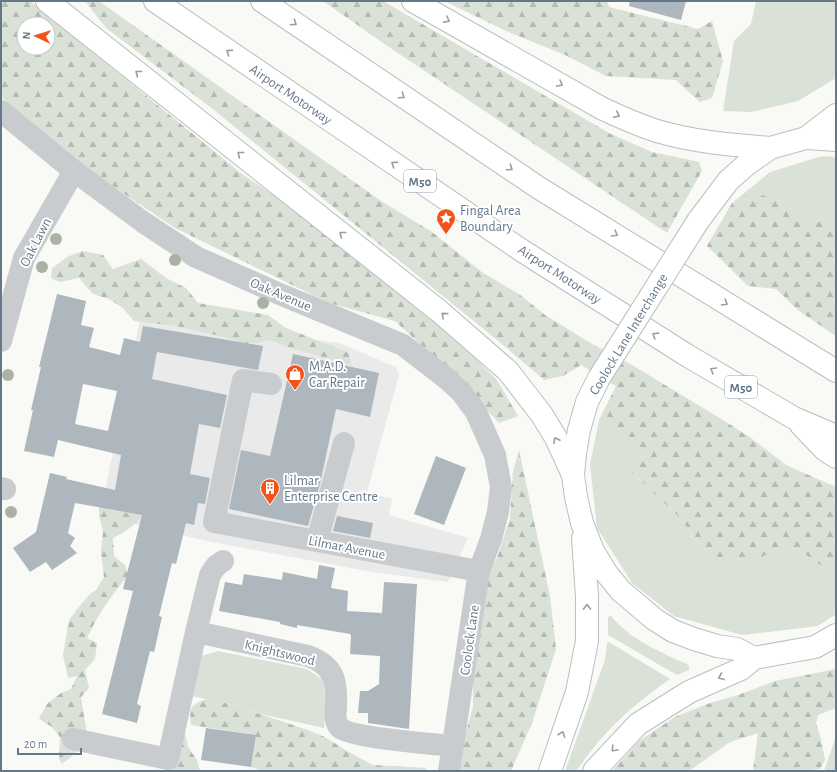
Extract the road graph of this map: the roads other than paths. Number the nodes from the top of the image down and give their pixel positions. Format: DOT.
graph roads {
  1 [pos="47,1"];
  2 [pos="155,1"];
  3 [pos="262,1"];
  4 [pos="413,1"];
  5 [pos="1,111"];
  6 [pos="836,115"];
  7 [pos="806,138"];
  8 [pos="836,140"];
  9 [pos="770,148"];
  10 [pos="74,171"];
  11 [pos="1,341"];
  12 [pos="836,371"];
  13 [pos="271,384"];
  14 [pos="794,418"];
  15 [pos="836,436"];
  16 [pos="344,443"];
  17 [pos="836,457"];
  18 [pos="573,475"];
  19 [pos="498,512"];
  20 [pos="582,522"];
  21 [pos="317,541"];
  22 [pos="224,561"];
  23 [pos="479,572"];
  24 [pos="196,632"];
  25 [pos="836,636"];
  26 [pos="836,644"];
  27 [pos="815,647"];
  28 [pos="754,658"];
  29 [pos="73,739"];
  30 [pos="454,746"];
  31 [pos="449,771"];
  32 [pos="550,771"];
  33 [pos="594,771"];
  18 -- 1 [label="main road, one-way"];
  14 -- 2 [label="main road, Airport Motorway / M50, one-way"];
  3 -- 12 [label="main road, one-way"];
  4 -- 9 [label="main road, one-way"];
  5 -- 10 [label="street, Oak Avenue"];
  6 -- 7 [label="main road"];
  7 -- 8 [label="main road, Coolock Lane Interchange"];
  7 -- 9 [label="main road, Coolock Lane Interchange"];
  9 -- 18 [label="main road, Coolock Lane Interchange, bridge"];
  10 -- 11 [label="street, Oak Lawn"];
  10 -- 19 [label="street, Oak Avenue"];
  13 -- 21 [label="street, Lilmar Avenue"];
  14 -- 15 [label="main road, Airport Motorway / M50"];
  14 -- 17 [label="main road"];
  16 -- 21 [label="street"];
  18 -- 20 [label="main road, Coolock Lane Interchange"];
  19 -- 23 [label="street, Coolock Lane"];
  20 -- 28 [label="main road, Coolock Lane Interchange"];
  32 -- 20 [label="main road, one-way"];
  21 -- 23 [label="street, Lilmar Avenue"];
  22 -- 24 [label="street"];
  23 -- 30 [label="street, Coolock Lane"];
  24 -- 29 [label="street"];
  24 -- 30 [label="street, Knightswood"];
  25 -- 27 [label="main road"];
  26 -- 27 [label="main road"];
  27 -- 28 [label="main road"];
  28 -- 33 [label="main road, one-way"];
  30 -- 31 [label="street, Coolock Lane"];
}
